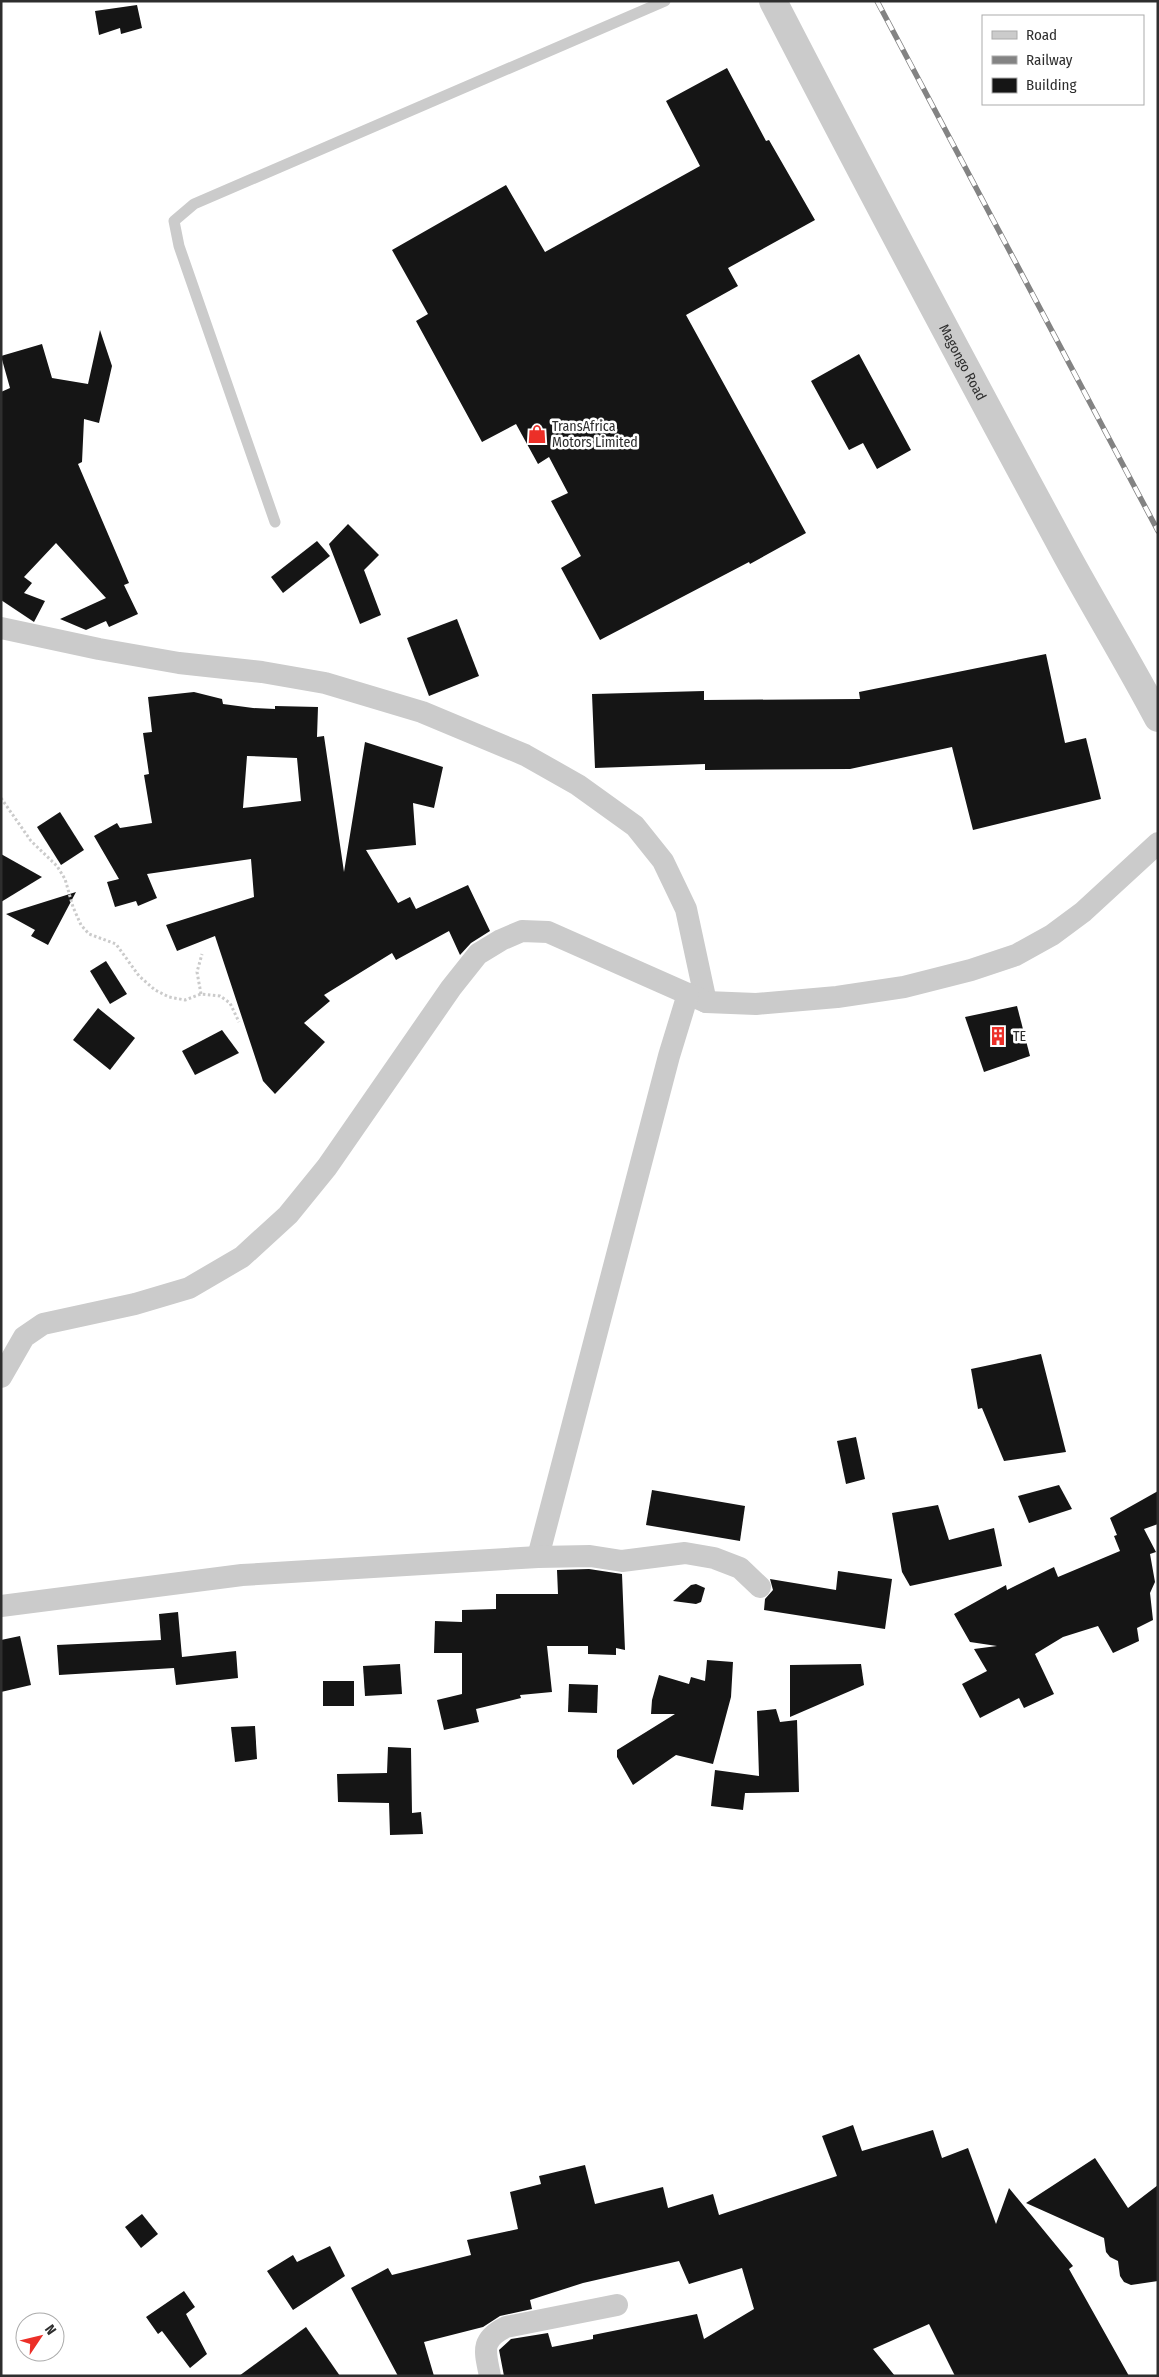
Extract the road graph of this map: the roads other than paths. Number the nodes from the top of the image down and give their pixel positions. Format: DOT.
graph roads {
  1 [pos="665,1"];
  2 [pos="773,1"];
  3 [pos="276,522"];
  4 [pos="1,628"];
  5 [pos="1158,718"];
  6 [pos="1158,842"];
  7 [pos="697,998"];
  8 [pos="1,1377"];
  9 [pos="538,1557"];
  10 [pos="760,1587"];
  11 [pos="1,1606"];
  12 [pos="617,2305"];
  13 [pos="490,2376"];
  1 -- 3 [label="lane"];
  2 -- 5 [label="street, Magongo Road"];
  4 -- 7 [label="street"];
  6 -- 7 [label="street"];
  7 -- 8 [label="street"];
  7 -- 9 [label="street"];
  9 -- 10 [label="street"];
  9 -- 11 [label="street"];
  12 -- 13 [label="street"];
}
